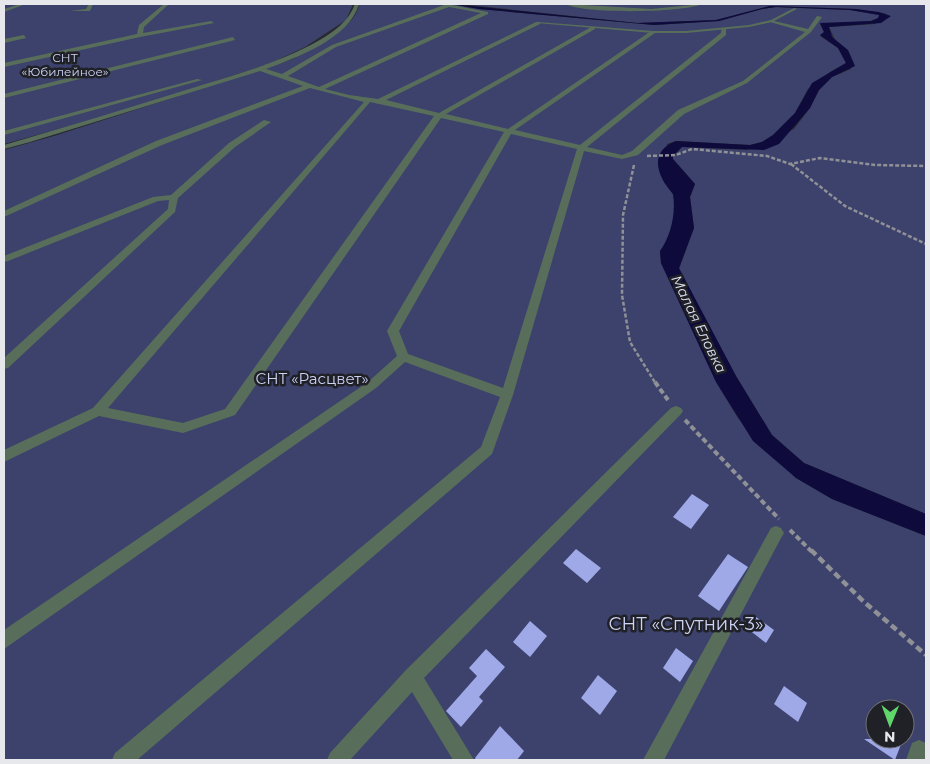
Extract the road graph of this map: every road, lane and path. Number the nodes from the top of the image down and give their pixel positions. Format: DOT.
graph roads {
  1 [pos="24,4"];
  2 [pos="91,4"];
  3 [pos="167,4"];
  4 [pos="357,4"];
  5 [pos="568,4"];
  6 [pos="700,4"];
  7 [pos="795,9"];
  8 [pos="4,11"];
  9 [pos="73,11"];
  10 [pos="819,17"];
  11 [pos="772,21"];
  12 [pos="211,23"];
  13 [pos="538,23"];
  14 [pos="593,28"];
  15 [pos="724,29"];
  16 [pos="810,31"];
  17 [pos="653,32"];
  18 [pos="140,35"];
  19 [pos="24,37"];
  20 [pos="233,39"];
  21 [pos="4,41"];
  22 [pos="4,65"];
  23 [pos="260,69"];
  24 [pos="230,71"];
  25 [pos="283,76"];
  26 [pos="309,86"];
  27 [pos="322,88"];
  28 [pos="4,96"];
  29 [pos="368,101"];
  30 [pos="379,101"];
  31 [pos="438,116"];
  32 [pos="267,122"];
  33 [pos="508,132"];
  34 [pos="4,133"];
  35 [pos="4,147"];
  36 [pos="581,148"];
  37 [pos="635,154"];
  38 [pos="653,158"];
  39 [pos="790,164"];
  40 [pos="926,166"];
  41 [pos="174,197"];
  42 [pos="4,214"];
  43 [pos="926,244"];
  44 [pos="4,259"];
  45 [pos="403,357"];
  46 [pos="4,365"];
  47 [pos="507,395"];
  48 [pos="98,410"];
  49 [pos="676,411"];
  50 [pos="4,456"];
  51 [pos="776,533"];
  52 [pos="4,640"];
  53 [pos="926,655"];
  54 [pos="413,677"];
  55 [pos="122,760"];
  56 [pos="337,760"];
  57 [pos="464,760"];
  58 [pos="652,760"];
  1 -- 8 [label="street"];
  2 -- 9 [label="street"];
  3 -- 18 [label="street"];
  4 -- 23 [label="street"];
  5 -- 6 [label="street"];
  7 -- 11 [label="lane"];
  10 -- 16 [label="street"];
  11 -- 15 [label="lane"];
  11 -- 16 [label="street"];
  12 -- 18 [label="street"];
  13 -- 14 [label="lane"];
  13 -- 30 [label="street"];
  14 -- 17 [label="lane"];
  14 -- 31 [label="street"];
  15 -- 17 [label="lane"];
  15 -- 36 [label="street"];
  16 -- 37 [label="street"];
  17 -- 33 [label="street"];
  18 -- 22 [label="street"];
  19 -- 21 [label="street"];
  20 -- 28 [label="street"];
  23 -- 25 [label="street"];
  23 -- 35 [label="street"];
  24 -- 34 [label="street"];
  25 -- 26 [label="street"];
  25 -- 27 [label="street"];
  26 -- 27 [label="street"];
  26 -- 42 [label="street"];
  27 -- 29 [label="street"];
  29 -- 30 [label="street"];
  29 -- 48 [label="street"];
  30 -- 31 [label="street"];
  31 -- 33 [label="street"];
  31 -- 48 [label="street"];
  32 -- 41 [label="street"];
  33 -- 36 [label="street"];
  33 -- 45 [label="street"];
  36 -- 37 [label="street"];
  36 -- 47 [label="street"];
  37 -- 49 [label="path"];
  38 -- 39 [label="path"];
  39 -- 40 [label="path"];
  39 -- 43 [label="path"];
  41 -- 44 [label="street"];
  41 -- 46 [label="street"];
  45 -- 47 [label="street"];
  45 -- 52 [label="street"];
  47 -- 55 [label="street"];
  48 -- 50 [label="street"];
  49 -- 53 [label="path"];
  49 -- 54 [label="street"];
  51 -- 58 [label="street"];
  54 -- 56 [label="street"];
  54 -- 57 [label="street"];
}
